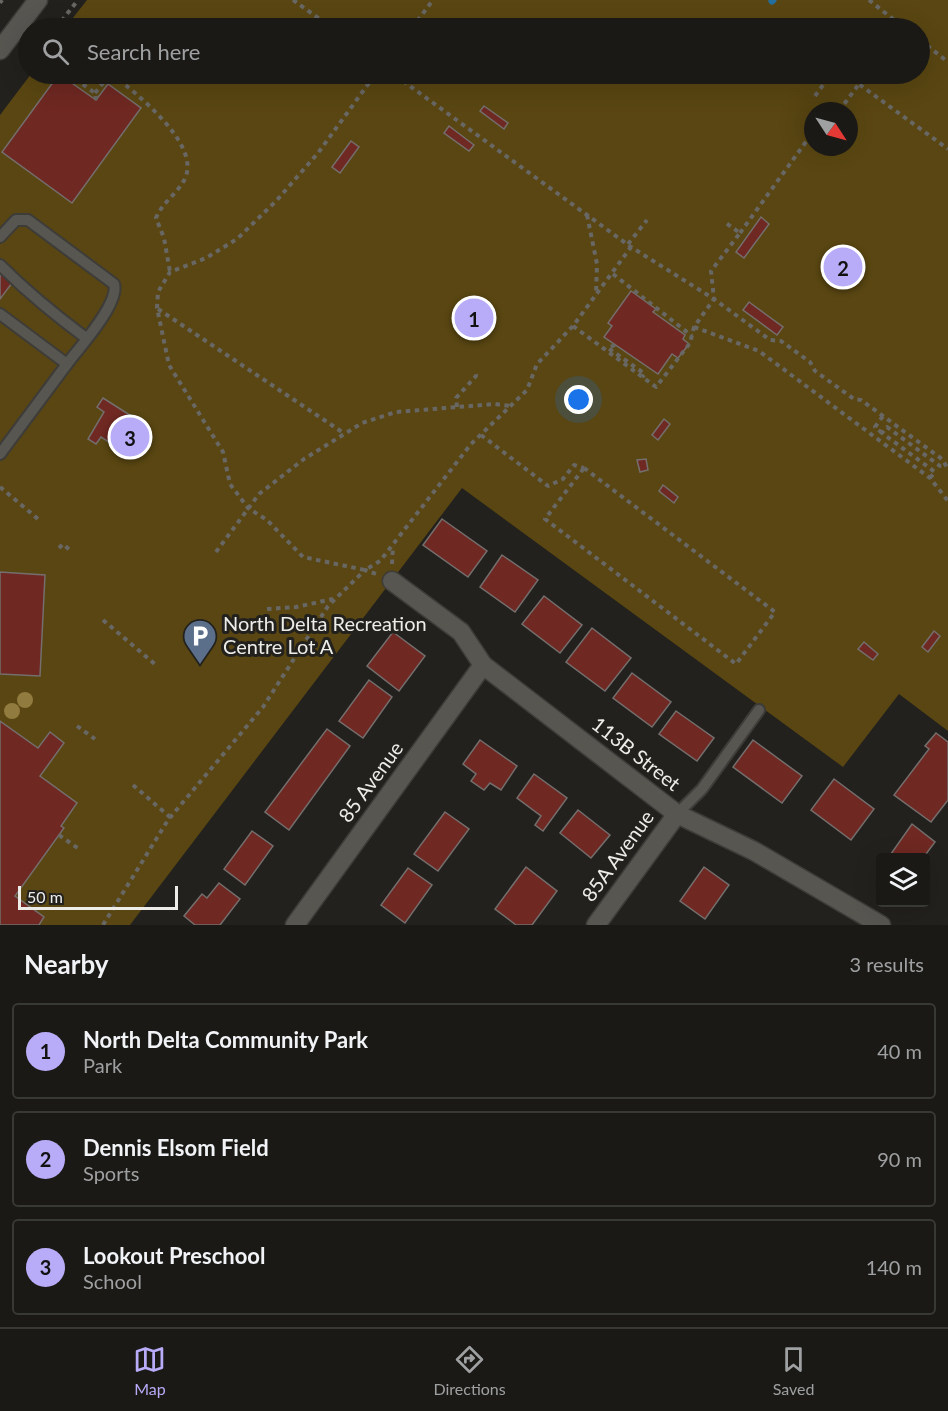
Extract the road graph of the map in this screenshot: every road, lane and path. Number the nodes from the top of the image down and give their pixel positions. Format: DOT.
graph roads {
  1 [pos="38,0"];
  2 [pos="78,0"];
  3 [pos="293,0"];
  4 [pos="432,0"];
  5 [pos="869,0"];
  6 [pos="24,18"];
  7 [pos="64,18"];
  8 [pos="318,18"];
  9 [pos="418,18"];
  10 [pos="892,18"];
  11 [pos="18,26"];
  12 [pos="930,48"];
  13 [pos="0,50"];
  14 [pos="948,62"];
  15 [pos="82,84"];
  16 [pos="103,84"];
  17 [pos="123,84"];
  18 [pos="368,84"];
  19 [pos="407,84"];
  20 [pos="824,84"];
  21 [pos="859,84"];
  22 [pos="95,93"];
  23 [pos="815,96"];
  24 [pos="96,100"];
  25 [pos="846,102"];
  26 [pos="804,144"];
  27 [pos="948,149"];
  28 [pos="587,214"];
  29 [pos="647,220"];
  30 [pos="726,223"];
  31 [pos="740,233"];
  32 [pos="0,235"];
  33 [pos="630,246"];
  34 [pos="0,265"];
  35 [pos="170,272"];
  36 [pos="613,274"];
  37 [pos="596,293"];
  38 [pos="714,300"];
  39 [pos="157,308"];
  40 [pos="0,314"];
  41 [pos="573,326"];
  42 [pos="694,327"];
  43 [pos="692,336"];
  44 [pos="86,338"];
  45 [pos="615,345"];
  46 [pos="67,364"];
  47 [pos="475,372"];
  48 [pos="642,377"];
  49 [pos="511,406"];
  50 [pos="457,407"];
  51 [pos="883,416"];
  52 [pos="882,433"];
  53 [pos="345,434"];
  54 [pos="481,435"];
  55 [pos="0,454"];
  56 [pos="584,468"];
  57 [pos="946,468"];
  58 [pos="930,478"];
  59 [pos="0,487"];
  60 [pos="948,501"];
  61 [pos="248,508"];
  62 [pos="38,519"];
  63 [pos="393,546"];
  64 [pos="59,549"];
  65 [pos="71,551"];
  66 [pos="216,552"];
  67 [pos="364,570"];
  68 [pos="388,576"];
  69 [pos="334,599"];
  70 [pos="267,609"];
  71 [pos="103,620"];
  72 [pos="156,665"];
  73 [pos="483,665"];
  74 [pos="759,710"];
  75 [pos="77,726"];
  76 [pos="95,739"];
  77 [pos="133,785"];
  78 [pos="677,814"];
  79 [pos="171,818"];
  80 [pos="59,835"];
  81 [pos="79,849"];
  82 [pos="103,925"];
  83 [pos="295,925"];
  84 [pos="596,925"];
  85 [pos="881,925"];
  1 -- 6 [label="street"];
  2 -- 7 [label="path"];
  3 -- 8 [label="path"];
  4 -- 9 [label="path"];
  5 -- 10 [label="path"];
  11 -- 13 [label="street"];
  12 -- 14 [label="path"];
  15 -- 22 [label="path"];
  16 -- 22 [label="path"];
  17 -- 35 [label="path"];
  18 -- 35 [label="path"];
  19 -- 28 [label="path"];
  20 -- 23 [label="path"];
  21 -- 25 [label="path"];
  21 -- 27 [label="path"];
  22 -- 24 [label="path"];
  26 -- 31 [label="path"];
  28 -- 33 [label="path"];
  28 -- 37 [label="path"];
  29 -- 33 [label="path"];
  30 -- 31 [label="path"];
  31 -- 38 [label="path"];
  32 -- 44 [label="lane"];
  33 -- 36 [label="path"];
  33 -- 38 [label="path"];
  34 -- 44 [label="lane"];
  35 -- 39 [label="path"];
  36 -- 37 [label="path"];
  36 -- 43 [label="path"];
  37 -- 41 [label="path"];
  38 -- 42 [label="path"];
  38 -- 51 [label="path"];
  39 -- 53 [label="path"];
  39 -- 61 [label="path"];
  40 -- 46 [label="lane"];
  41 -- 48 [label="path"];
  41 -- 49 [label="path"];
  42 -- 43 [label="path"];
  42 -- 58 [label="path"];
  43 -- 48 [label="path"];
  44 -- 46 [label="lane"];
  45 -- 48 [label="path"];
  46 -- 55 [label="lane"];
  47 -- 50 [label="path"];
  49 -- 50 [label="path"];
  49 -- 54 [label="path"];
  50 -- 53 [label="path"];
  51 -- 52 [label="path"];
  51 -- 57 [label="path"];
  52 -- 57 [label="path"];
  52 -- 58 [label="path"];
  53 -- 61 [label="path"];
  54 -- 56 [label="path"];
  54 -- 63 [label="path"];
  56 -- 56 [label="path"];
  58 -- 60 [label="path"];
  59 -- 62 [label="path"];
  61 -- 66 [label="path"];
  61 -- 67 [label="path"];
  63 -- 67 [label="path"];
  63 -- 68 [label="path"];
  64 -- 65 [label="path"];
  67 -- 68 [label="path"];
  67 -- 69 [label="path"];
  68 -- 73 [label="street, 113B Street"];
  69 -- 70 [label="path"];
  69 -- 79 [label="path"];
  71 -- 72 [label="path"];
  73 -- 78 [label="street, 113B Street"];
  73 -- 83 [label="street, 85 Avenue"];
  74 -- 78 [label="lane"];
  75 -- 76 [label="path"];
  77 -- 79 [label="path"];
  78 -- 84 [label="street, 85A Avenue"];
  78 -- 85 [label="street, 113B Street"];
  79 -- 82 [label="path"];
  80 -- 81 [label="path"];
}
